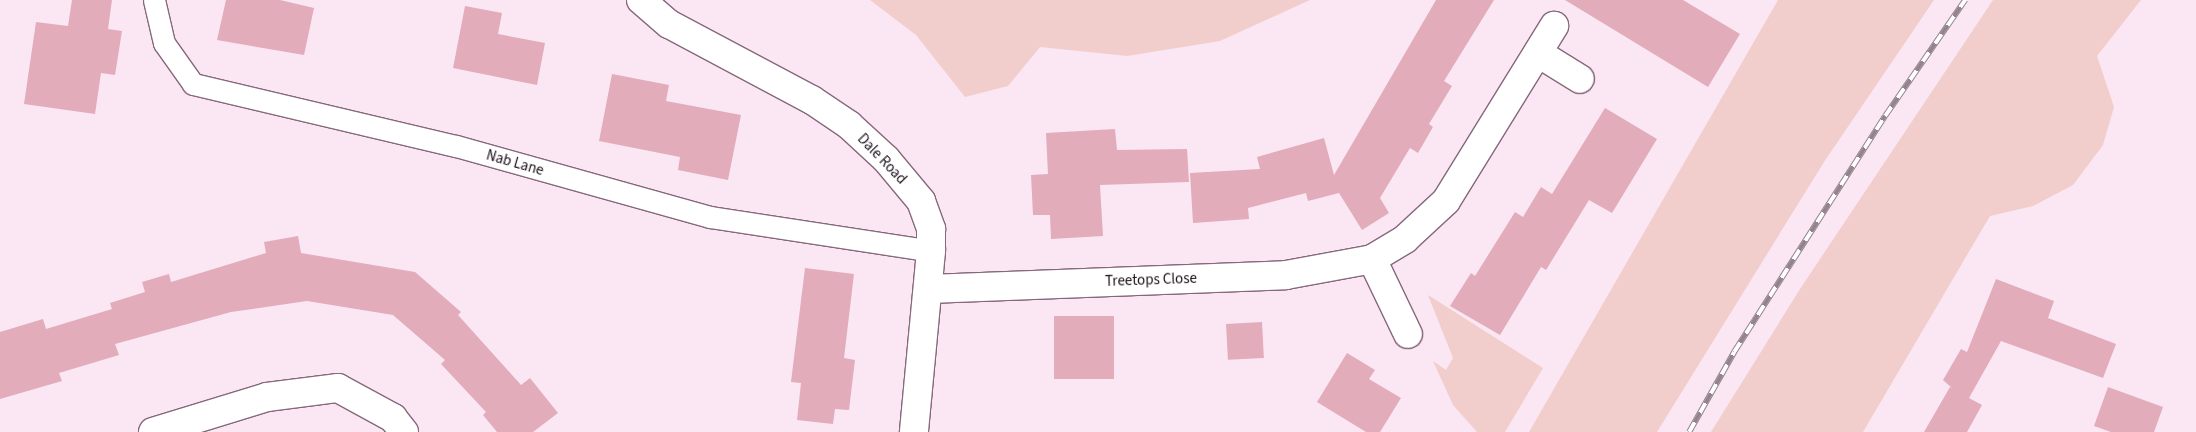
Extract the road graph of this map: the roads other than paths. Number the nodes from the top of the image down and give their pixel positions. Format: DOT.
graph roads {
  1 [pos="154,0"];
  2 [pos="641,0"];
  3 [pos="1554,26"];
  4 [pos="1538,52"];
  5 [pos="1580,79"];
  6 [pos="931,251"];
  7 [pos="1372,259"];
  8 [pos="929,289"];
  9 [pos="1408,334"];
  10 [pos="153,432"];
  11 [pos="404,432"];
  12 [pos="914,432"];
  1 -- 6 [label="lane, Nab Lane"];
  2 -- 6 [label="street, Dale Road"];
  3 -- 4 [label="street, Treetops Close"];
  4 -- 5 [label="street"];
  4 -- 7 [label="street, Treetops Close"];
  6 -- 8 [label="street, Dale Road"];
  7 -- 8 [label="street, Treetops Close"];
  7 -- 9 [label="street"];
  8 -- 12 [label="street, Dale Road"];
  10 -- 11 [label="street"];
}
